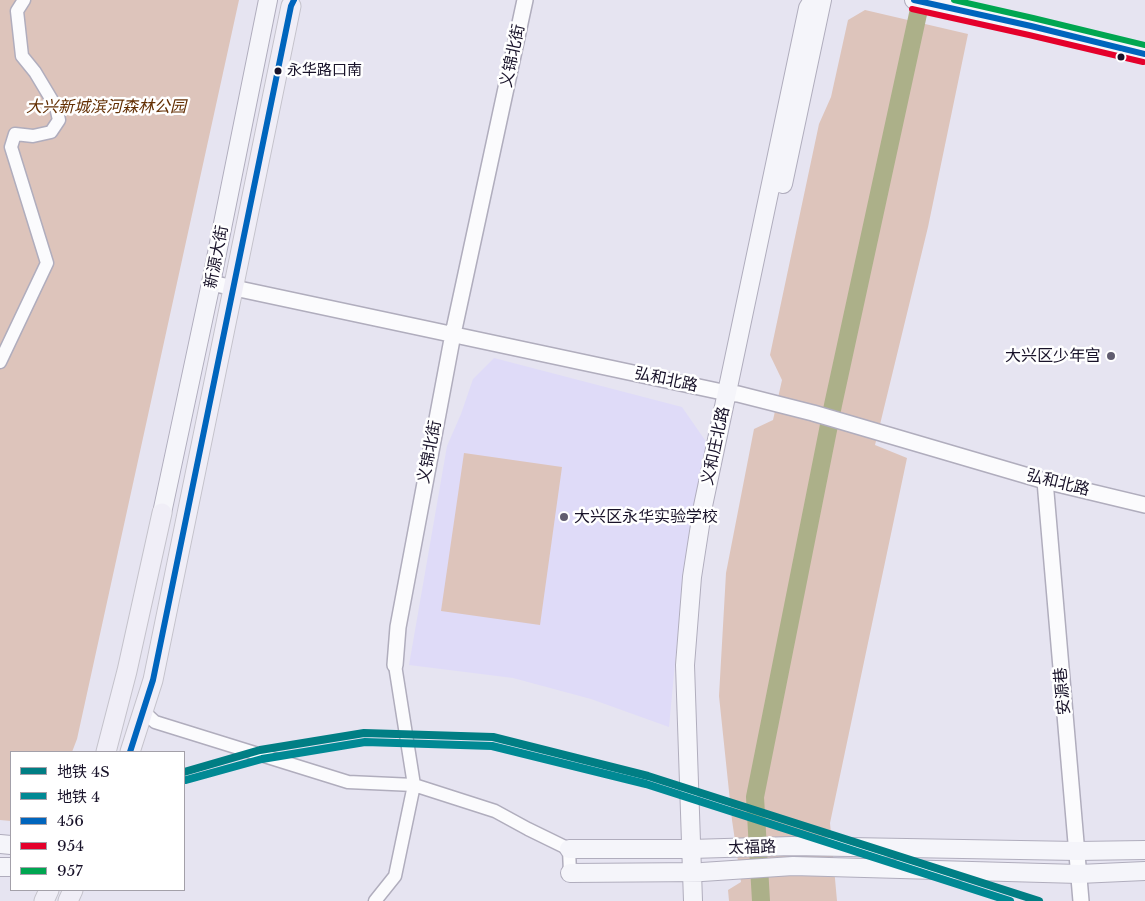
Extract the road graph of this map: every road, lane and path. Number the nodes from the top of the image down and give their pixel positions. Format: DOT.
graph roads {
  1 [pos="24,0"];
  2 [pos="268,0"];
  3 [pos="524,0"];
  4 [pos="813,0"];
  5 [pos="822,0"];
  6 [pos="914,0"];
  7 [pos="964,0"];
  8 [pos="292,2"];
  9 [pos="1145,43"];
  10 [pos="1145,54"];
  11 [pos="211,283"];
  12 [pos="233,287"];
  13 [pos="453,334"];
  14 [pos="0,362"];
  15 [pos="732,394"];
  16 [pos="1045,481"];
  17 [pos="1145,505"];
  18 [pos="162,513"];
  19 [pos="395,666"];
  20 [pos="143,711"];
  21 [pos="106,751"];
  22 [pos="130,751"];
  23 [pos="414,786"];
  24 [pos="696,849"];
  25 [pos="569,850"];
  26 [pos="1145,850"];
  27 [pos="1077,851"];
  28 [pos="1145,871"];
  29 [pos="697,872"];
  30 [pos="570,873"];
  31 [pos="1079,874"];
  32 [pos="375,901"];
  33 [pos="693,901"];
  34 [pos="704,901"];
  35 [pos="1082,901"];
  1 -- 14 [label="street"];
  2 -- 11 [label="main road, 新源大街"];
  3 -- 13 [label="street, 义锦北街"];
  4 -- 15 [label="main road, 义和庄北路"];
  5 -- 15 [label="main road, 义和庄北路"];
  6 -- 10 [label="main road"];
  7 -- 9 [label="main road"];
  8 -- 12 [label="main road, 新源大街"];
  11 -- 12 [label="street, 弘和北路"];
  11 -- 18 [label="main road, 新源大街"];
  12 -- 13 [label="street, 弘和北路"];
  12 -- 20 [label="main road, 新源大街"];
  13 -- 15 [label="street, 弘和北路"];
  13 -- 19 [label="street, 义锦北街"];
  15 -- 16 [label="street, 弘和北路"];
  15 -- 24 [label="main road, 义和庄北路"];
  16 -- 17 [label="street, 弘和北路"];
  16 -- 27 [label="street, 安源巷"];
  18 -- 21 [label="main road"];
  19 -- 23 [label="street, 义锦北街"];
  20 -- 22 [label="main road, 新源大街"];
  20 -- 23 [label="street"];
  23 -- 25 [label="street"];
  23 -- 32 [label="street, 义锦北街"];
  24 -- 25 [label="main road, 太福路"];
  24 -- 27 [label="main road, 太福路"];
  24 -- 29 [label="main road, 义和庄北路"];
  25 -- 30 [label="street"];
  26 -- 27 [label="main road, 太福路"];
  27 -- 31 [label="street, 安源巷"];
  28 -- 31 [label="main road, 太福路"];
  29 -- 30 [label="main road, 太福路"];
  29 -- 31 [label="main road, 太福路"];
  29 -- 33 [label="main road, 义和庄北路"];
  29 -- 34 [label="main road, 义和庄北路"];
  31 -- 35 [label="street, 安源巷"];
}
